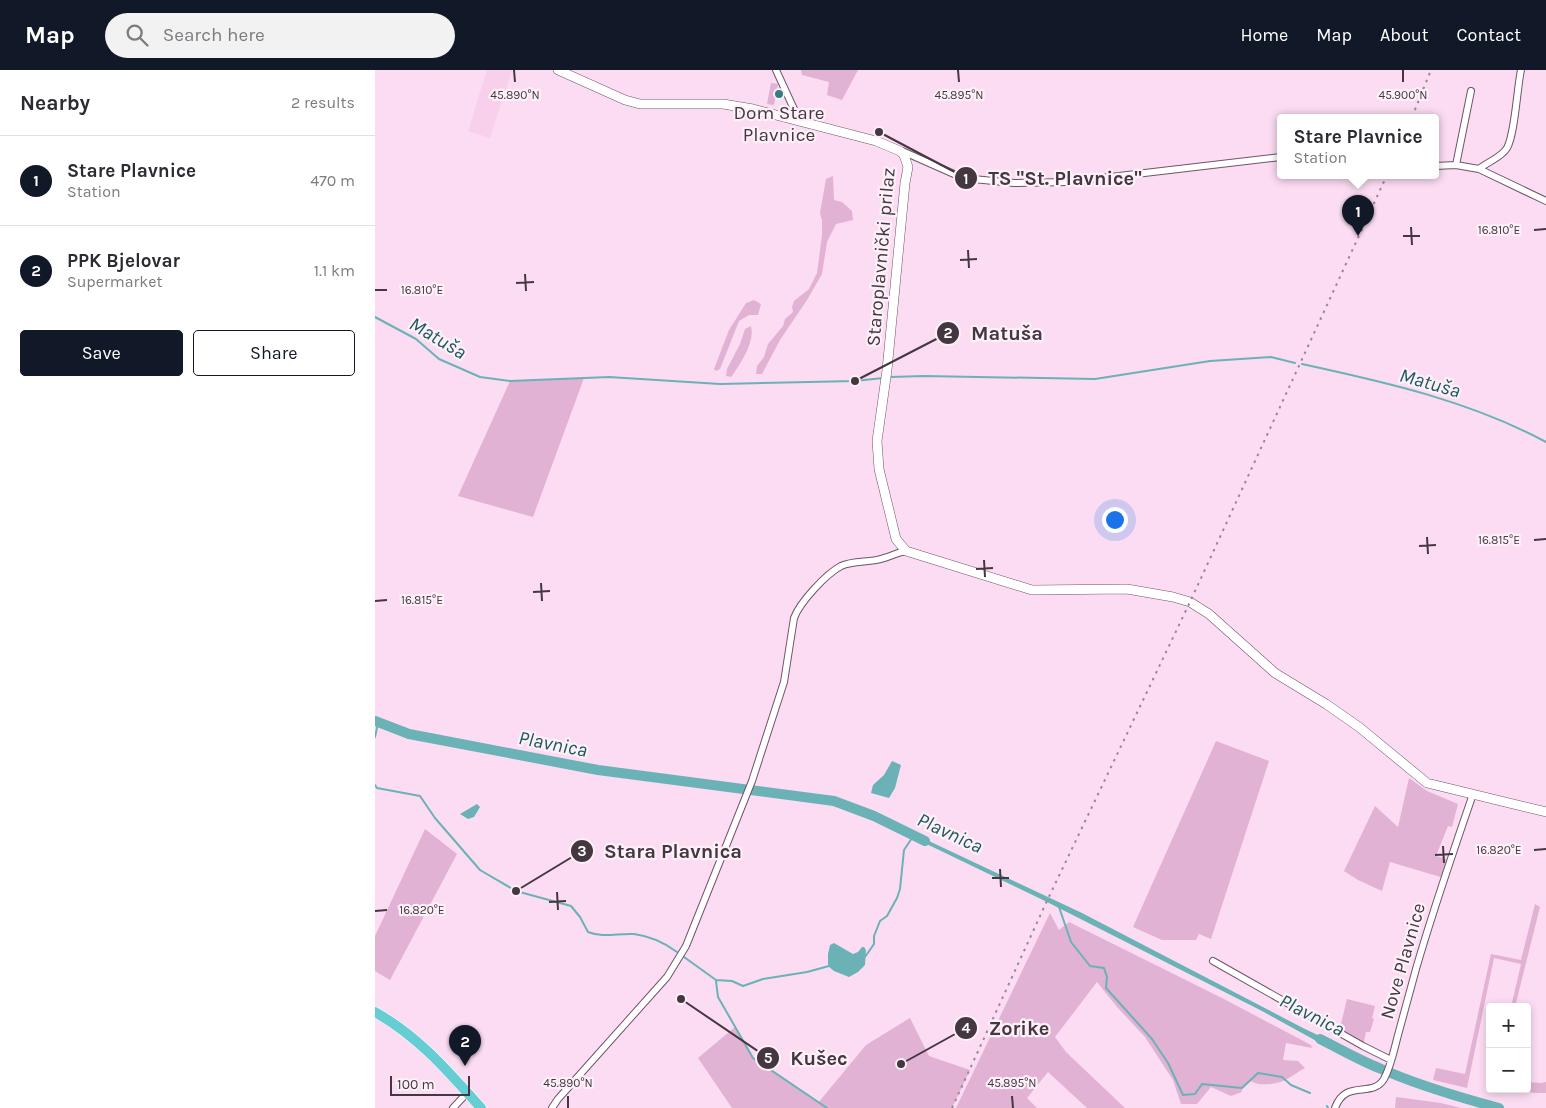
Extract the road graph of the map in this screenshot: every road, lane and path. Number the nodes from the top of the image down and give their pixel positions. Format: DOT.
graph roads {
  1 [pos="558,70"];
  2 [pos="776,70"];
  3 [pos="1521,70"];
  4 [pos="1471,91"];
  5 [pos="799,120"];
  6 [pos="900,151"];
  7 [pos="1277,158"];
  8 [pos="924,161"];
  9 [pos="1439,166"];
  10 [pos="1456,166"];
  11 [pos="908,167"];
  12 [pos="1479,169"];
  13 [pos="1546,201"];
  14 [pos="896,539"];
  15 [pos="906,552"];
  16 [pos="891,555"];
  17 [pos="1473,794"];
  18 [pos="1546,812"];
  19 [pos="1213,961"];
  20 [pos="375,1012"];
  21 [pos="1390,1063"];
  22 [pos="467,1093"];
  23 [pos="453,1108"];
  24 [pos="481,1108"];
  25 [pos="552,1108"];
  26 [pos="1335,1108"];
  1 -- 5 [label="street"];
  2 -- 5 [label="street"];
  3 -- 12 [label="street"];
  4 -- 10 [label="street"];
  5 -- 6 [label="street"];
  6 -- 8 [label="street"];
  6 -- 11 [label="street, Staroplavnički prilaz"];
  7 -- 8 [label="street"];
  8 -- 11 [label="street"];
  9 -- 10 [label="street"];
  10 -- 12 [label="street"];
  11 -- 14 [label="street, Staroplavnički prilaz"];
  12 -- 13 [label="street"];
  14 -- 15 [label="street, Staroplavnički prilaz"];
  14 -- 16 [label="street"];
  15 -- 16 [label="street"];
  15 -- 17 [label="street"];
  16 -- 25 [label="street"];
  17 -- 18 [label="street"];
  17 -- 21 [label="street, Nove Plavnice"];
  19 -- 21 [label="street"];
  20 -- 22 [label="main road"];
  21 -- 26 [label="street, Nove Plavnice"];
  22 -- 23 [label="street"];
  22 -- 24 [label="main road"];
}
